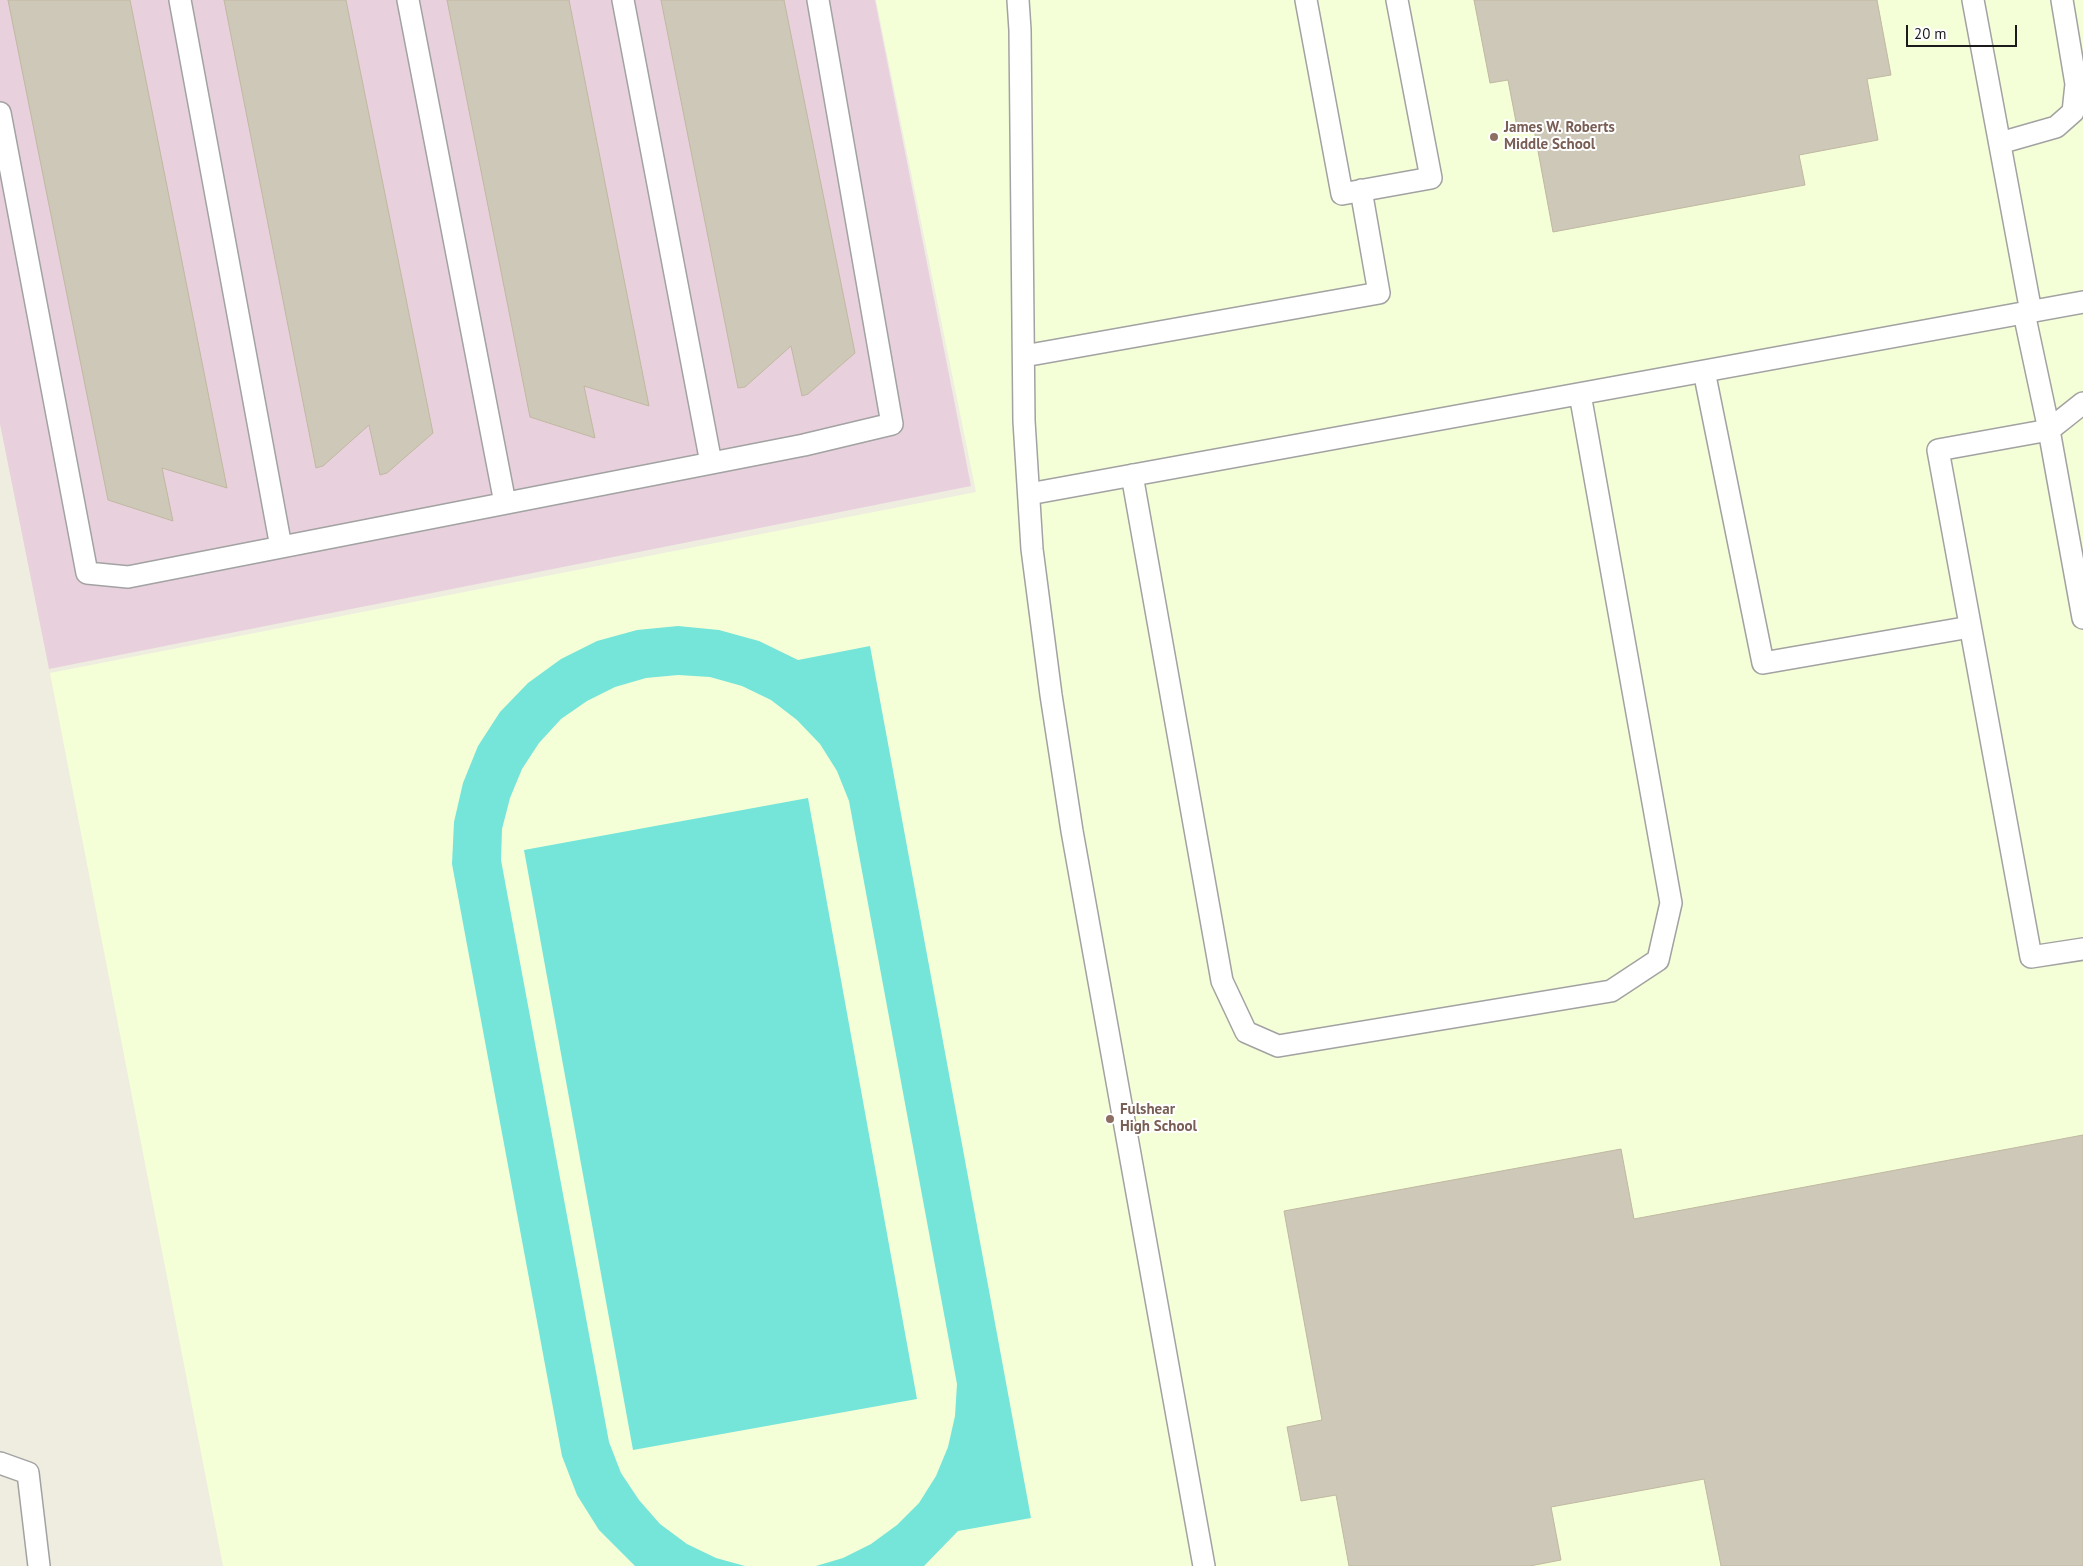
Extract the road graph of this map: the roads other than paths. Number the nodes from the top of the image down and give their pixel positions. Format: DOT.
graph roads {
  1 [pos="180,0"];
  2 [pos="408,0"];
  3 [pos="623,0"];
  4 [pos="818,0"];
  5 [pos="1018,0"];
  6 [pos="1306,0"];
  7 [pos="1397,0"];
  8 [pos="1973,0"];
  9 [pos="2062,0"];
  10 [pos="0,113"];
  11 [pos="2000,143"];
  12 [pos="1361,190"];
  13 [pos="2083,302"];
  14 [pos="2027,312"];
  15 [pos="1024,356"];
  16 [pos="1704,371"];
  17 [pos="1580,394"];
  18 [pos="2083,403"];
  19 [pos="2049,430"];
  20 [pos="711,463"];
  21 [pos="1132,475"];
  22 [pos="1029,494"];
  23 [pos="506,503"];
  24 [pos="281,547"];
  25 [pos="2083,618"];
  26 [pos="1970,627"];
  27 [pos="2083,949"];
  28 [pos="0,1463"];
  29 [pos="39,1566"];
  30 [pos="1204,1566"];
  1 -- 24 [label="lane"];
  2 -- 23 [label="lane"];
  3 -- 20 [label="lane"];
  4 -- 20 [label="lane"];
  5 -- 15 [label="lane"];
  6 -- 12 [label="lane"];
  7 -- 12 [label="lane"];
  8 -- 11 [label="lane"];
  9 -- 11 [label="lane"];
  10 -- 24 [label="lane"];
  11 -- 14 [label="lane"];
  12 -- 15 [label="lane"];
  13 -- 14 [label="lane"];
  14 -- 16 [label="lane"];
  14 -- 19 [label="lane"];
  15 -- 22 [label="lane"];
  16 -- 17 [label="lane"];
  16 -- 26 [label="lane"];
  17 -- 21 [label="lane"];
  17 -- 21 [label="lane"];
  18 -- 19 [label="lane"];
  19 -- 25 [label="lane"];
  19 -- 26 [label="lane"];
  20 -- 23 [label="lane"];
  21 -- 22 [label="lane"];
  22 -- 30 [label="lane"];
  23 -- 24 [label="lane"];
  26 -- 27 [label="lane"];
  28 -- 29 [label="lane"];
}
